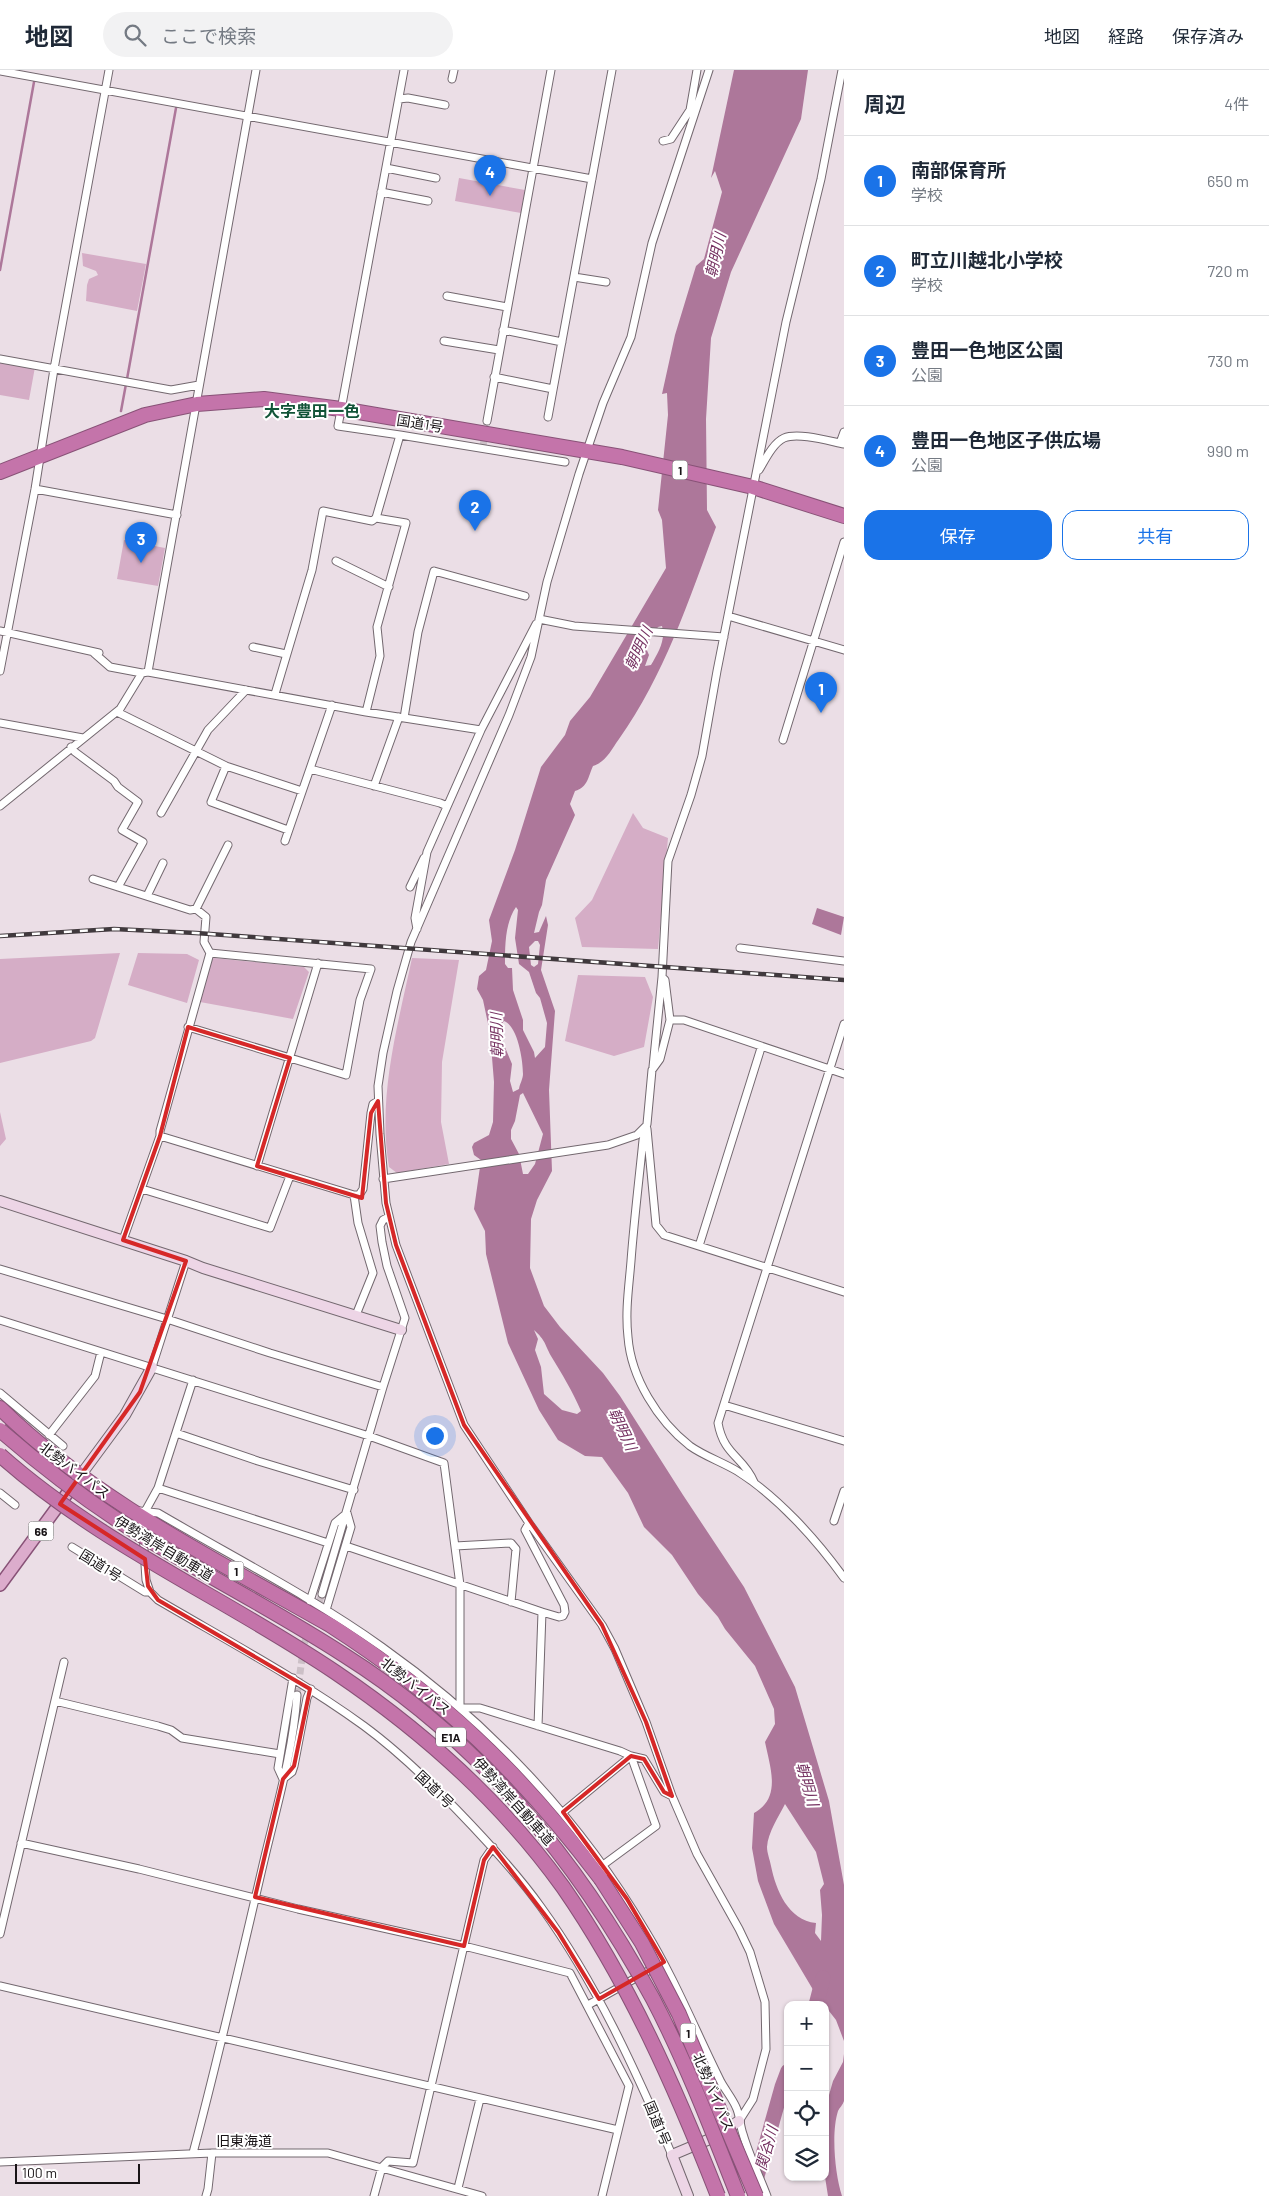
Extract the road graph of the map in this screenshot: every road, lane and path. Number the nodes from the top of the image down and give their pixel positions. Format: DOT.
graph roads {
  1 [pos="110,70"];
  2 [pos="256,70"];
  3 [pos="404,70"];
  4 [pos="454,70"];
  5 [pos="551,70"];
  6 [pos="612,70"];
  7 [pos="697,70"];
  8 [pos="709,70"];
  9 [pos="842,70"];
  10 [pos="0,71"];
  11 [pos="452,80"];
  12 [pos="106,90"];
  13 [pos="399,99"];
  14 [pos="445,105"];
  15 [pos="692,112"];
  16 [pos="248,116"];
  17 [pos="391,142"];
  18 [pos="664,142"];
  19 [pos="386,168"];
  20 [pos="533,168"];
  21 [pos="436,178"];
  22 [pos="592,179"];
  23 [pos="382,192"];
  24 [pos="428,201"];
  25 [pos="574,278"];
  26 [pos="606,282"];
  27 [pos="447,296"];
  28 [pos="507,307"];
  29 [pos="503,330"];
  30 [pos="444,341"];
  31 [pos="562,342"];
  32 [pos="499,350"];
  33 [pos="0,359"];
  34 [pos="54,369"];
  35 [pos="494,377"];
  36 [pos="199,385"];
  37 [pos="553,389"];
  38 [pos="197,404"];
  39 [pos="341,409"];
  40 [pos="548,418"];
  41 [pos="487,421"];
  42 [pos="844,432"];
  43 [pos="400,435"];
  44 [pos="842,444"];
  45 [pos="588,450"];
  46 [pos="40,456"];
  47 [pos="564,462"];
  48 [pos="0,472"];
  49 [pos="754,480"];
  50 [pos="35,488"];
  51 [pos="177,514"];
  52 [pos="844,516"];
  53 [pos="376,518"];
  54 [pos="844,542"];
  55 [pos="336,561"];
  56 [pos="389,587"];
  57 [pos="524,596"];
  58 [pos="728,616"];
  59 [pos="539,619"];
  60 [pos="4,632"];
  61 [pos="724,637"];
  62 [pos="814,642"];
  63 [pos="253,647"];
  64 [pos="844,650"];
  65 [pos="286,654"];
  66 [pos="0,671"];
  67 [pos="145,672"];
  68 [pos="246,690"];
  69 [pos="275,694"];
  70 [pos="332,705"];
  71 [pos="117,712"];
  72 [pos="366,712"];
  73 [pos="401,718"];
  74 [pos="0,723"];
  75 [pos="481,730"];
  76 [pos="83,738"];
  77 [pos="783,740"];
  78 [pos="72,747"];
  79 [pos="197,751"];
  80 [pos="226,766"];
  81 [pos="310,769"];
  82 [pos="374,786"];
  83 [pos="302,790"];
  84 [pos="0,806"];
  85 [pos="446,806"];
  86 [pos="161,813"];
  87 [pos="288,830"];
  88 [pos="285,840"];
  89 [pos="228,846"];
  90 [pos="427,852"];
  91 [pos="163,863"];
  92 [pos="93,879"];
  93 [pos="118,887"];
  94 [pos="410,887"];
  95 [pos="147,896"];
  96 [pos="196,909"];
  97 [pos="417,929"];
  98 [pos="740,948"];
  99 [pos="210,952"];
  100 [pos="844,961"];
  101 [pos="318,963"];
  102 [pos="662,977"];
  103 [pos="670,1020"];
  104 [pos="844,1024"];
  105 [pos="188,1027"];
  106 [pos="761,1048"];
  107 [pos="290,1058"];
  108 [pos="652,1070"];
  109 [pos="830,1070"];
  110 [pos="844,1074"];
  111 [pos="378,1101"];
  112 [pos="647,1124"];
  113 [pos="160,1136"];
  114 [pos="257,1166"];
  115 [pos="290,1176"];
  116 [pos="383,1179"];
  117 [pos="142,1189"];
  118 [pos="354,1195"];
  119 [pos="0,1201"];
  120 [pos="389,1216"];
  121 [pos="123,1240"];
  122 [pos="698,1246"];
  123 [pos="186,1261"];
  124 [pos="768,1268"];
  125 [pos="0,1269"];
  126 [pos="844,1292"];
  127 [pos="356,1315"];
  128 [pos="167,1319"];
  129 [pos="0,1320"];
  130 [pos="401,1330"];
  131 [pos="101,1352"];
  132 [pos="152,1368"];
  133 [pos="193,1380"];
  134 [pos="382,1387"];
  135 [pos="1,1397"];
  136 [pos="724,1405"];
  137 [pos="20,1428"];
  138 [pos="0,1430"];
  139 [pos="176,1433"];
  140 [pos="49,1435"];
  141 [pos="369,1436"];
  142 [pos="0,1438"];
  143 [pos="844,1441"];
  144 [pos="63,1446"];
  145 [pos="0,1455"];
  146 [pos="80,1476"];
  147 [pos="755,1483"];
  148 [pos="158,1488"];
  149 [pos="354,1490"];
  150 [pos="844,1491"];
  151 [pos="0,1493"];
  152 [pos="16,1505"];
  153 [pos="347,1513"];
  154 [pos="143,1514"];
  155 [pos="834,1521"];
  156 [pos="529,1523"];
  157 [pos="328,1543"];
  158 [pos="346,1546"];
  159 [pos="455,1546"];
  160 [pos="72,1547"];
  161 [pos="844,1578"];
  162 [pos="0,1585"];
  163 [pos="460,1585"];
  164 [pos="150,1592"];
  165 [pos="322,1594"];
  166 [pos="310,1601"];
  167 [pos="511,1602"];
  168 [pos="326,1610"];
  169 [pos="542,1612"];
  170 [pos="64,1662"];
  171 [pos="293,1678"];
  172 [pos="311,1689"];
  173 [pos="297,1695"];
  174 [pos="55,1701"];
  175 [pos="460,1708"];
  176 [pos="538,1726"];
  177 [pos="280,1754"];
  178 [pos="631,1756"];
  179 [pos="283,1779"];
  180 [pos="672,1796"];
  181 [pos="562,1812"];
  182 [pos="21,1842"];
  183 [pos="493,1847"];
  184 [pos="603,1864"];
  185 [pos="255,1897"];
  186 [pos="0,1934"];
  187 [pos="464,1946"];
  188 [pos="664,1962"];
  189 [pos="0,1986"];
  190 [pos="599,2000"];
  191 [pos="588,2006"];
  192 [pos="223,2038"];
  193 [pos="430,2087"];
  194 [pos="480,2099"];
  195 [pos="739,2121"];
  196 [pos="618,2130"];
  197 [pos="193,2153"];
  198 [pos="212,2153"];
  199 [pos="672,2155"];
  200 [pos="0,2162"];
  201 [pos="382,2167"];
  202 [pos="458,2188"];
  203 [pos="206,2196"];
  204 [pos="374,2196"];
  205 [pos="482,2196"];
  206 [pos="602,2196"];
  207 [pos="688,2196"];
  208 [pos="718,2196"];
  209 [pos="738,2196"];
  210 [pos="756,2196"];
  211 [pos="767,2196"];
  1 -- 12 [label="street"];
  2 -- 16 [label="street"];
  3 -- 13 [label="street"];
  4 -- 11 [label="street"];
  5 -- 20 [label="street"];
  6 -- 22 [label="street"];
  7 -- 15 [label="street"];
  8 -- 15 [label="street"];
  9 -- 49 [label="street"];
  10 -- 12 [label="street"];
  12 -- 16 [label="street"];
  12 -- 34 [label="street"];
  13 -- 14 [label="street"];
  13 -- 17 [label="street"];
  15 -- 18 [label="street"];
  15 -- 45 [label="street"];
  16 -- 17 [label="street"];
  16 -- 36 [label="street"];
  17 -- 19 [label="street"];
  17 -- 20 [label="street"];
  19 -- 21 [label="street"];
  19 -- 23 [label="street"];
  20 -- 22 [label="street"];
  20 -- 28 [label="street"];
  22 -- 25 [label="street"];
  23 -- 24 [label="street"];
  23 -- 39 [label="street"];
  25 -- 26 [label="street"];
  25 -- 31 [label="street"];
  27 -- 28 [label="street"];
  28 -- 29 [label="street"];
  29 -- 31 [label="street"];
  29 -- 32 [label="street"];
  30 -- 32 [label="street"];
  31 -- 37 [label="street"];
  32 -- 35 [label="street"];
  33 -- 34 [label="street"];
  34 -- 36 [label="street"];
  34 -- 46 [label="street"];
  35 -- 37 [label="street"];
  35 -- 41 [label="street"];
  36 -- 38 [label="street"];
  37 -- 40 [label="street"];
  38 -- 39 [label="highway, 国道1号 / 1"];
  38 -- 46 [label="highway, 国道1号 / 1"];
  38 -- 51 [label="street"];
  39 -- 43 [label="street"];
  39 -- 45 [label="highway, 国道1号 / 1"];
  42 -- 44 [label="street"];
  43 -- 47 [label="street"];
  43 -- 53 [label="street"];
  44 -- 49 [label="street"];
  45 -- 49 [label="highway, 国道1号 / 1"];
  45 -- 59 [label="street"];
  46 -- 48 [label="highway, 国道1号 / 1"];
  46 -- 50 [label="street"];
  49 -- 52 [label="highway, 国道1号 / 1"];
  49 -- 58 [label="street"];
  50 -- 51 [label="street"];
  50 -- 60 [label="street"];
  51 -- 67 [label="street"];
  53 -- 56 [label="street"];
  53 -- 65 [label="street"];
  54 -- 62 [label="street"];
  55 -- 56 [label="street"];
  56 -- 72 [label="street"];
  57 -- 73 [label="street"];
  58 -- 61 [label="street"];
  58 -- 62 [label="street"];
  59 -- 61 [label="street"];
  59 -- 75 [label="street"];
  59 -- 97 [label="street"];
  60 -- 66 [label="street"];
  60 -- 67 [label="street"];
  61 -- 102 [label="street"];
  62 -- 64 [label="street"];
  62 -- 77 [label="street"];
  63 -- 65 [label="street"];
  65 -- 69 [label="street"];
  67 -- 68 [label="street"];
  67 -- 71 [label="street"];
  68 -- 69 [label="street"];
  68 -- 79 [label="street"];
  69 -- 70 [label="street"];
  70 -- 72 [label="street"];
  70 -- 81 [label="street"];
  71 -- 76 [label="street"];
  71 -- 79 [label="street"];
  72 -- 73 [label="street"];
  73 -- 75 [label="street"];
  73 -- 82 [label="street"];
  74 -- 76 [label="street"];
  75 -- 85 [label="street"];
  76 -- 78 [label="street"];
  78 -- 84 [label="street"];
  78 -- 93 [label="street"];
  79 -- 80 [label="street"];
  79 -- 86 [label="street"];
  80 -- 83 [label="street"];
  80 -- 87 [label="street"];
  81 -- 82 [label="street"];
  81 -- 83 [label="street"];
  82 -- 85 [label="street"];
  83 -- 87 [label="street"];
  85 -- 90 [label="street"];
  87 -- 88 [label="street"];
  89 -- 96 [label="street"];
  90 -- 94 [label="street"];
  90 -- 97 [label="street"];
  91 -- 95 [label="street"];
  92 -- 93 [label="street"];
  93 -- 95 [label="street"];
  95 -- 96 [label="street"];
  96 -- 99 [label="street"];
  97 -- 111 [label="street"];
  98 -- 100 [label="street"];
  99 -- 101 [label="street"];
  99 -- 105 [label="street"];
  101 -- 107 [label="street"];
  101 -- 107 [label="street"];
  102 -- 103 [label="street"];
  102 -- 108 [label="street"];
  103 -- 106 [label="street"];
  103 -- 108 [label="street"];
  104 -- 109 [label="street"];
  105 -- 107 [label="street"];
  105 -- 113 [label="street"];
  106 -- 109 [label="street"];
  106 -- 122 [label="street"];
  107 -- 114 [label="street"];
  108 -- 112 [label="street"];
  109 -- 110 [label="street"];
  109 -- 124 [label="street"];
  111 -- 116 [label="street"];
  111 -- 118 [label="street"];
  112 -- 116 [label="street"];
  112 -- 122 [label="street"];
  112 -- 147 [label="street"];
  113 -- 114 [label="street"];
  113 -- 117 [label="street"];
  114 -- 115 [label="street"];
  115 -- 117 [label="street"];
  115 -- 118 [label="street"];
  116 -- 120 [label="street"];
  117 -- 121 [label="street"];
  118 -- 127 [label="street"];
  119 -- 121 [label="street"];
  120 -- 130 [label="street"];
  120 -- 156 [label="street"];
  121 -- 123 [label="street"];
  122 -- 124 [label="street"];
  123 -- 127 [label="street"];
  123 -- 128 [label="street"];
  124 -- 126 [label="street"];
  124 -- 136 [label="street"];
  125 -- 128 [label="street"];
  127 -- 130 [label="street"];
  128 -- 132 [label="street"];
  128 -- 134 [label="street"];
  129 -- 131 [label="street"];
  130 -- 134 [label="street"];
  131 -- 132 [label="street"];
  131 -- 140 [label="street"];
  132 -- 133 [label="street"];
  132 -- 146 [label="street"];
  133 -- 139 [label="street"];
  133 -- 141 [label="street"];
  134 -- 141 [label="street"];
  135 -- 137 [label="highway, 北勢バイパス / 1"];
  135 -- 140 [label="street"];
  136 -- 143 [label="street"];
  136 -- 147 [label="street"];
  137 -- 142 [label="street"];
  137 -- 146 [label="highway, 北勢バイパス / 1"];
  138 -- 209 [label="highway, 伊勢湾岸自動車道 / E1A, bridge"];
  139 -- 148 [label="street"];
  139 -- 149 [label="street"];
  140 -- 144 [label="street"];
  141 -- 149 [label="street"];
  141 -- 159 [label="street"];
  145 -- 208 [label="highway, 伊勢湾岸自動車道 / E1A, bridge"];
  146 -- 154 [label="highway, 北勢バイパス / 1"];
  146 -- 162 [label="main road, 66"];
  147 -- 161 [label="street"];
  148 -- 154 [label="street"];
  148 -- 157 [label="street"];
  149 -- 153 [label="street"];
  150 -- 155 [label="street"];
  151 -- 152 [label="street"];
  153 -- 157 [label="street"];
  153 -- 158 [label="street"];
  153 -- 165 [label="street"];
  154 -- 164 [label="street"];
  154 -- 166 [label="street"];
  154 -- 210 [label="highway, 北勢バイパス / 1, bridge"];
  156 -- 169 [label="street"];
  156 -- 180 [label="street"];
  157 -- 166 [label="street"];
  158 -- 163 [label="street"];
  158 -- 168 [label="street"];
  159 -- 163 [label="street"];
  159 -- 167 [label="street"];
  160 -- 164 [label="street, 国道1号"];
  163 -- 167 [label="street"];
  163 -- 175 [label="street"];
  164 -- 171 [label="street, 国道1号"];
  166 -- 168 [label="street"];
  167 -- 169 [label="street"];
  168 -- 175 [label="street"];
  169 -- 176 [label="street"];
  170 -- 174 [label="street"];
  171 -- 172 [label="street, 国道1号"];
  171 -- 177 [label="street"];
  172 -- 179 [label="street"];
  172 -- 183 [label="street, 国道1号"];
  173 -- 179 [label="street"];
  174 -- 177 [label="street"];
  174 -- 182 [label="street"];
  175 -- 176 [label="street"];
  175 -- 181 [label="street"];
  176 -- 178 [label="street"];
  177 -- 179 [label="street"];
  178 -- 180 [label="street"];
  178 -- 181 [label="street"];
  178 -- 184 [label="street"];
  179 -- 185 [label="street"];
  180 -- 195 [label="street"];
  181 -- 184 [label="street"];
  182 -- 185 [label="street"];
  182 -- 186 [label="street"];
  183 -- 187 [label="street"];
  183 -- 190 [label="street, 国道1号"];
  184 -- 188 [label="street"];
  185 -- 187 [label="street"];
  185 -- 192 [label="street"];
  187 -- 191 [label="street"];
  187 -- 193 [label="street"];
  188 -- 190 [label="street"];
  188 -- 195 [label="street"];
  189 -- 192 [label="street"];
  190 -- 191 [label="street"];
  190 -- 199 [label="street, 国道1号"];
  191 -- 196 [label="street"];
  192 -- 193 [label="street"];
  192 -- 197 [label="street"];
  193 -- 194 [label="street"];
  193 -- 201 [label="street"];
  194 -- 196 [label="street"];
  194 -- 202 [label="street"];
  195 -- 199 [label="street"];
  195 -- 211 [label="street"];
  196 -- 206 [label="street"];
  197 -- 198 [label="street, 旧東海道"];
  197 -- 200 [label="street, 旧東海道"];
  198 -- 201 [label="street, 旧東海道"];
  198 -- 203 [label="street"];
  199 -- 207 [label="street"];
  201 -- 202 [label="street, 旧東海道"];
  201 -- 204 [label="street"];
  202 -- 205 [label="street, 旧東海道"];
}
